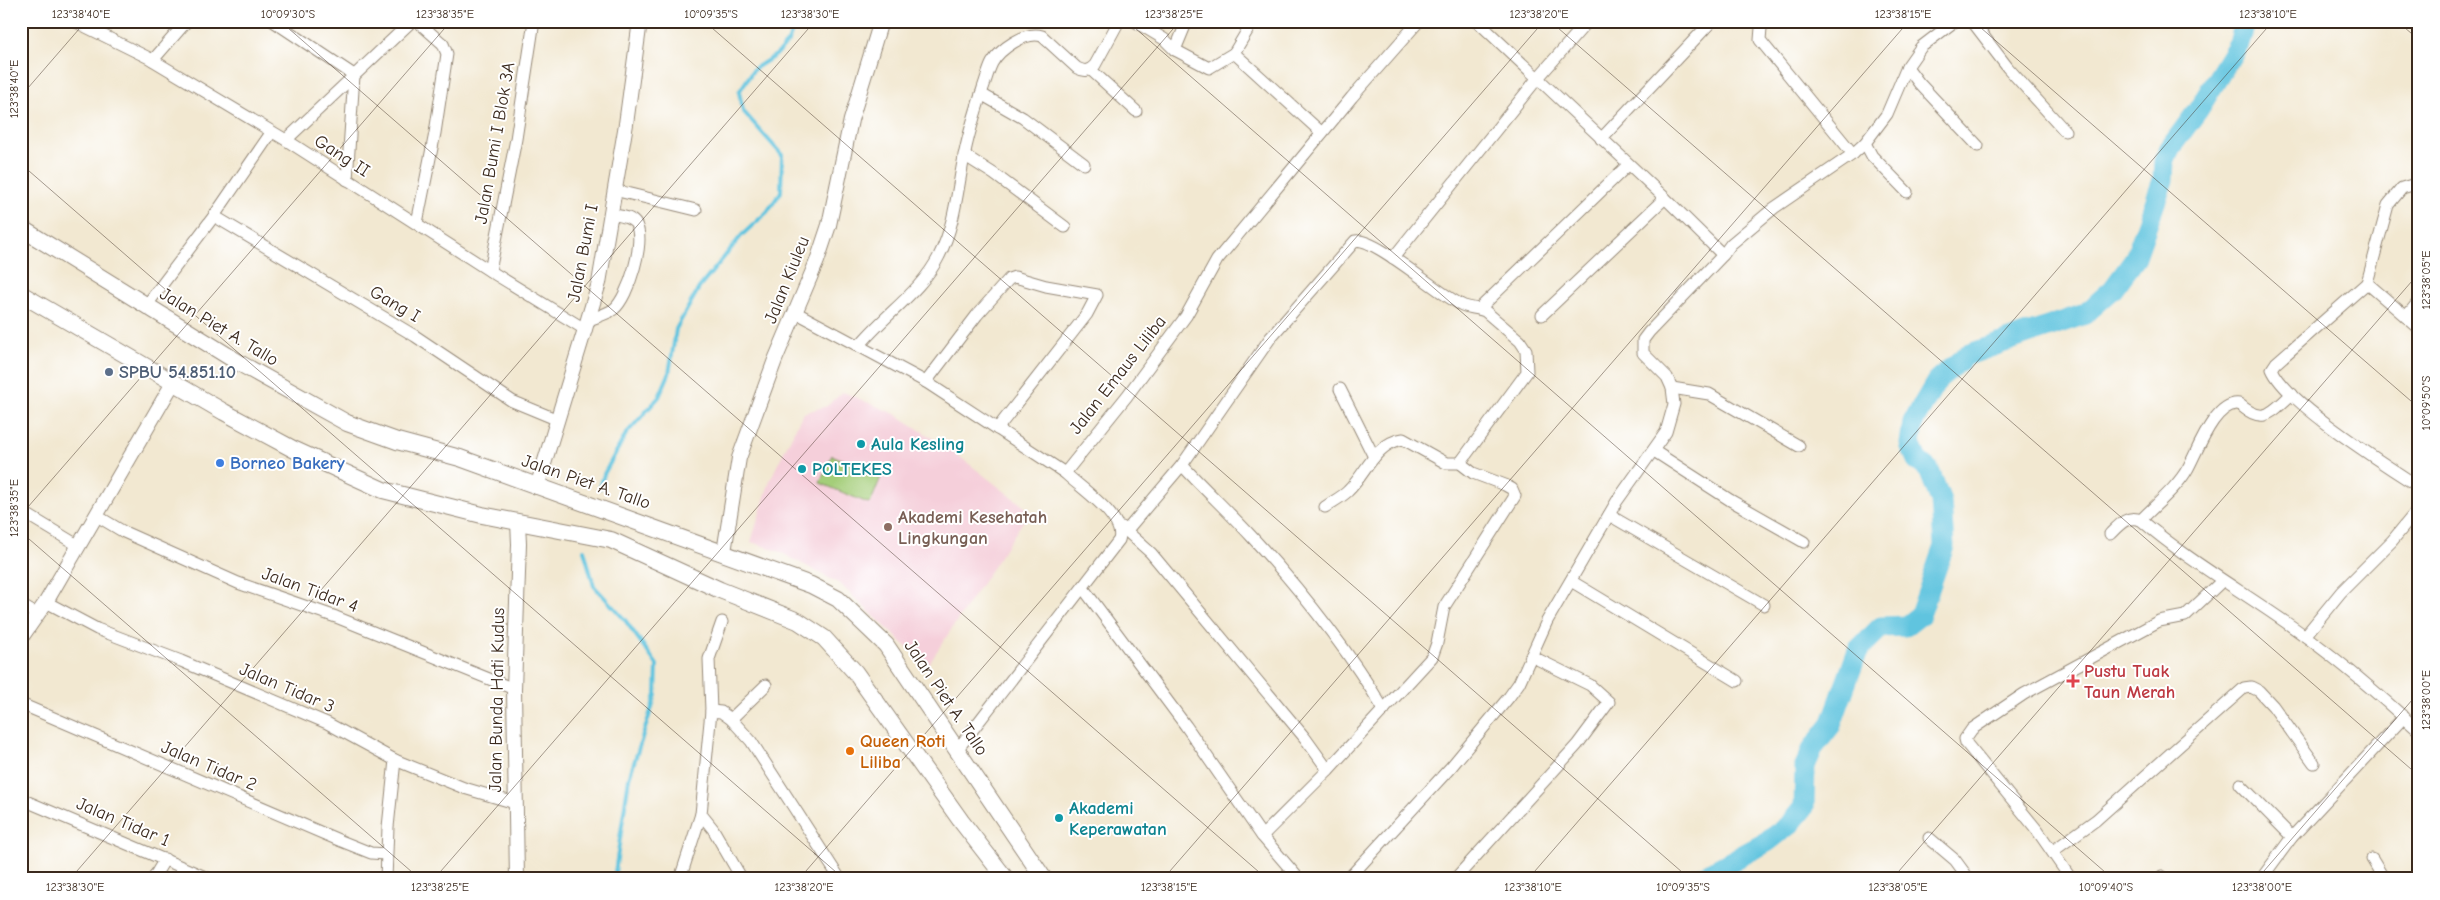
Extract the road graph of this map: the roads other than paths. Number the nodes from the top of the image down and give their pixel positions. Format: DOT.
graph roads {
  1 [pos="74,21"];
  2 [pos="187,21"];
  3 [pos="273,21"];
  4 [pos="412,21"];
  5 [pos="417,21"];
  6 [pos="534,21"];
  7 [pos="640,21"];
  8 [pos="881,21"];
  9 [pos="1119,21"];
  10 [pos="1134,21"];
  11 [pos="1187,21"];
  12 [pos="1253,21"];
  13 [pos="1419,21"];
  14 [pos="1477,21"];
  15 [pos="1588,21"];
  16 [pos="1712,21"];
  17 [pos="1766,21"];
  18 [pos="1955,21"];
  19 [pos="1972,21"];
  20 [pos="1175,50"];
  21 [pos="1234,53"];
  22 [pos="153,60"];
  23 [pos="1907,67"];
  24 [pos="1091,70"];
  25 [pos="354,75"];
  26 [pos="1537,79"];
  27 [pos="981,94"];
  28 [pos="1136,111"];
  29 [pos="2066,131"];
  30 [pos="271,133"];
  31 [pos="1322,133"];
  32 [pos="1601,139"];
  33 [pos="286,140"];
  34 [pos="1865,143"];
  35 [pos="1978,146"];
  36 [pos="1852,154"];
  37 [pos="964,155"];
  38 [pos="1084,164"];
  39 [pos="1628,165"];
  40 [pos="347,180"];
  41 [pos="2419,183"];
  42 [pos="614,190"];
  43 [pos="1907,192"];
  44 [pos="1666,198"];
  45 [pos="696,210"];
  46 [pos="610,214"];
  47 [pos="214,216"];
  48 [pos="417,223"];
  49 [pos="1065,227"];
  50 [pos="21,228"];
  51 [pos="1723,256"];
  52 [pos="1393,258"];
  53 [pos="490,272"];
  54 [pos="2368,283"];
  55 [pos="21,294"];
  56 [pos="2419,301"];
  57 [pos="146,306"];
  58 [pos="1478,309"];
  59 [pos="795,312"];
  60 [pos="1542,315"];
  61 [pos="2406,317"];
  62 [pos="587,325"];
  63 [pos="2419,328"];
  64 [pos="859,346"];
  65 [pos="926,382"];
  66 [pos="173,384"];
  67 [pos="1672,388"];
  68 [pos="1340,389"];
  69 [pos="2292,394"];
  70 [pos="558,420"];
  71 [pos="997,429"];
  72 [pos="1799,446"];
  73 [pos="1654,451"];
  74 [pos="1374,457"];
  75 [pos="1460,463"];
  76 [pos="1182,465"];
  77 [pos="1065,473"];
  78 [pos="537,487"];
  79 [pos="2419,487"];
  80 [pos="1325,507"];
  81 [pos="601,508"];
  82 [pos="2419,508"];
  83 [pos="21,511"];
  84 [pos="1609,515"];
  85 [pos="97,516"];
  86 [pos="2141,520"];
  87 [pos="518,522"];
  88 [pos="1117,523"];
  89 [pos="1127,530"];
  90 [pos="2110,534"];
  91 [pos="594,535"];
  92 [pos="1804,542"];
  93 [pos="79,546"];
  94 [pos="724,552"];
  95 [pos="1571,581"];
  96 [pos="2222,581"];
  97 [pos="1082,588"];
  98 [pos="46,602"];
  99 [pos="21,605"];
  100 [pos="1764,605"];
  101 [pos="38,615"];
  102 [pos="722,622"];
  103 [pos="2305,636"];
  104 [pos="21,638"];
  105 [pos="1531,656"];
  106 [pos="1737,681"];
  107 [pos="766,685"];
  108 [pos="514,689"];
  109 [pos="21,704"];
  110 [pos="1384,710"];
  111 [pos="711,711"];
  112 [pos="2404,717"];
  113 [pos="731,719"];
  114 [pos="2419,731"];
  115 [pos="957,750"];
  116 [pos="395,760"];
  117 [pos="2314,763"];
  118 [pos="1328,770"];
  119 [pos="2240,784"];
  120 [pos="21,799"];
  121 [pos="514,803"];
  122 [pos="701,814"];
  123 [pos="1262,836"];
  124 [pos="2292,837"];
  125 [pos="1929,838"];
  126 [pos="2053,851"];
  127 [pos="386,854"];
  128 [pos="165,859"];
  129 [pos="2372,859"];
  130 [pos="837,878"];
  131 [pos="153,879"];
  132 [pos="210,879"];
  133 [pos="386,879"];
  134 [pos="517,879"];
  135 [pos="680,879"];
  136 [pos="742,879"];
  137 [pos="1006,879"];
  138 [pos="1044,879"];
  139 [pos="1299,879"];
  140 [pos="1348,879"];
  141 [pos="1455,879"];
  142 [pos="1970,879"];
  143 [pos="2071,879"];
  144 [pos="2261,879"];
  145 [pos="2384,879"];
  1 -- 22 [label="street, Gang II"];
  2 -- 22 [label="street"];
  3 -- 25 [label="street"];
  4 -- 25 [label="street"];
  5 -- 48 [label="street"];
  6 -- 53 [label="street, Jalan Bumi I Blok 3A"];
  7 -- 42 [label="street, Jalan Bumi I"];
  8 -- 59 [label="street, Jalan Kiuleu"];
  9 -- 24 [label="street"];
  10 -- 20 [label="street"];
  11 -- 20 [label="street"];
  12 -- 21 [label="street"];
  13 -- 31 [label="street, Jalan Emaus Liliba"];
  14 -- 26 [label="street"];
  15 -- 26 [label="street"];
  16 -- 32 [label="street"];
  17 -- 36 [label="street"];
  18 -- 23 [label="street"];
  19 -- 29 [label="street"];
  20 -- 21 [label="street"];
  21 -- 31 [label="street"];
  22 -- 30 [label="street, Gang II"];
  23 -- 34 [label="street"];
  23 -- 35 [label="street"];
  24 -- 27 [label="street"];
  24 -- 28 [label="street"];
  25 -- 33 [label="street"];
  25 -- 40 [label="street"];
  26 -- 32 [label="street"];
  26 -- 52 [label="street"];
  27 -- 37 [label="street"];
  27 -- 38 [label="street"];
  30 -- 33 [label="street, Gang II"];
  30 -- 47 [label="street"];
  31 -- 77 [label="street, Jalan Emaus Liliba"];
  32 -- 39 [label="street"];
  33 -- 40 [label="street, Gang II"];
  34 -- 36 [label="street"];
  34 -- 43 [label="street"];
  36 -- 51 [label="street"];
  37 -- 49 [label="street"];
  37 -- 64 [label="street"];
  39 -- 44 [label="street"];
  39 -- 58 [label="street"];
  40 -- 48 [label="street, Gang II"];
  41 -- 54 [label="street"];
  42 -- 45 [label="street"];
  42 -- 46 [label="street, Jalan Bumi I"];
  44 -- 51 [label="street"];
  44 -- 60 [label="street"];
  46 -- 62 [label="street, Jalan Bumi I"];
  46 -- 62 [label="street"];
  47 -- 57 [label="street"];
  47 -- 70 [label="street, Gang I"];
  48 -- 53 [label="street, Gang II"];
  50 -- 57 [label="main road, Jalan Piet A. Tallo"];
  51 -- 67 [label="street"];
  52 -- 58 [label="street"];
  52 -- 76 [label="street"];
  53 -- 62 [label="street, Gang II"];
  54 -- 61 [label="street"];
  54 -- 69 [label="street"];
  55 -- 66 [label="main road"];
  56 -- 61 [label="street"];
  57 -- 78 [label="main road, Jalan Piet A. Tallo"];
  58 -- 75 [label="street"];
  59 -- 64 [label="street"];
  59 -- 94 [label="street, Jalan Kiuleu"];
  61 -- 63 [label="street"];
  62 -- 70 [label="street, Jalan Bumi I"];
  64 -- 65 [label="street"];
  65 -- 71 [label="street"];
  65 -- 71 [label="street"];
  66 -- 85 [label="street"];
  66 -- 87 [label="main road"];
  67 -- 72 [label="street"];
  67 -- 73 [label="street"];
  68 -- 74 [label="street"];
  69 -- 79 [label="street"];
  69 -- 86 [label="street"];
  70 -- 78 [label="street, Jalan Bumi I"];
  71 -- 77 [label="street"];
  73 -- 84 [label="street"];
  73 -- 92 [label="street"];
  74 -- 75 [label="street"];
  74 -- 80 [label="street"];
  75 -- 110 [label="street"];
  76 -- 89 [label="street"];
  76 -- 110 [label="street"];
  77 -- 88 [label="street"];
  78 -- 81 [label="main road, Jalan Piet A. Tallo"];
  81 -- 91 [label="main road"];
  81 -- 94 [label="main road, Jalan Piet A. Tallo"];
  82 -- 103 [label="street"];
  83 -- 93 [label="street"];
  84 -- 95 [label="street"];
  84 -- 100 [label="street"];
  85 -- 93 [label="street"];
  85 -- 108 [label="street, Jalan Tidar 4"];
  86 -- 90 [label="street"];
  86 -- 96 [label="street"];
  87 -- 91 [label="main road"];
  87 -- 108 [label="street, Jalan Bunda Hati Kudus"];
  88 -- 89 [label="street"];
  88 -- 97 [label="street"];
  89 -- 118 [label="street"];
  91 -- 137 [label="main road"];
  93 -- 98 [label="street"];
  94 -- 115 [label="main road, Jalan Piet A. Tallo"];
  95 -- 105 [label="street"];
  95 -- 106 [label="street"];
  96 -- 103 [label="street"];
  96 -- 126 [label="street"];
  97 -- 115 [label="street"];
  97 -- 123 [label="street"];
  98 -- 101 [label="street"];
  98 -- 116 [label="street, Jalan Tidar 3"];
  99 -- 101 [label="street"];
  101 -- 104 [label="street"];
  102 -- 111 [label="street"];
  103 -- 112 [label="street"];
  105 -- 140 [label="street"];
  105 -- 141 [label="street"];
  107 -- 113 [label="street"];
  108 -- 121 [label="street, Jalan Bunda Hati Kudus"];
  109 -- 127 [label="street, Jalan Tidar 2"];
  110 -- 118 [label="street"];
  111 -- 113 [label="street"];
  111 -- 122 [label="street"];
  112 -- 114 [label="street"];
  112 -- 124 [label="street"];
  113 -- 130 [label="street"];
  115 -- 138 [label="main road, Jalan Piet A. Tallo"];
  116 -- 121 [label="street, Jalan Tidar 3"];
  116 -- 127 [label="street"];
  117 -- 126 [label="street"];
  118 -- 123 [label="street"];
  119 -- 124 [label="street"];
  120 -- 128 [label="street, Jalan Tidar 1"];
  121 -- 134 [label="street, Jalan Bunda Hati Kudus"];
  122 -- 135 [label="street"];
  122 -- 136 [label="street"];
  123 -- 139 [label="street"];
  124 -- 144 [label="street"];
  125 -- 142 [label="street"];
  126 -- 143 [label="street"];
  127 -- 133 [label="street"];
  128 -- 131 [label="street"];
  128 -- 132 [label="street, Jalan Tidar 1"];
  129 -- 145 [label="street"];
}
